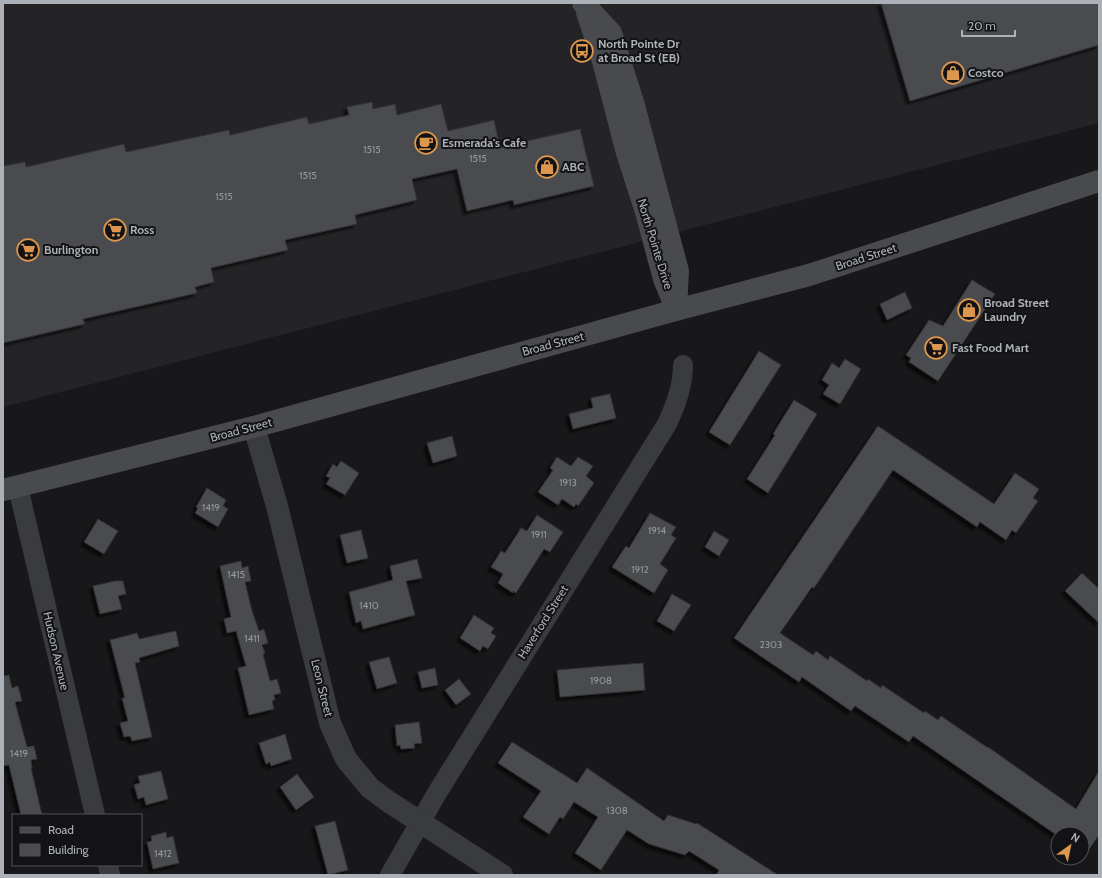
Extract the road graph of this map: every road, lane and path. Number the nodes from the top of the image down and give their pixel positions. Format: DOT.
graph roads {
  1 [pos="584,4"];
  2 [pos="1099,181"];
  3 [pos="676,310"];
  4 [pos="683,365"];
  5 [pos="254,426"];
  6 [pos="10,489"];
  7 [pos="95,814"];
  8 [pos="421,822"];
  9 [pos="390,875"];
  10 [pos="502,875"];
  1 -- 3 [label="main road, North Pointe Drive"];
  2 -- 3 [label="main road, Broad Street"];
  3 -- 5 [label="main road, Broad Street"];
  4 -- 8 [label="street, Haverford Street"];
  5 -- 6 [label="main road, Broad Street"];
  5 -- 8 [label="street, Leon Street"];
  6 -- 7 [label="street, Hudson Avenue"];
  8 -- 9 [label="street, Haverford Street"];
  8 -- 10 [label="street, Leon Street"];
}
